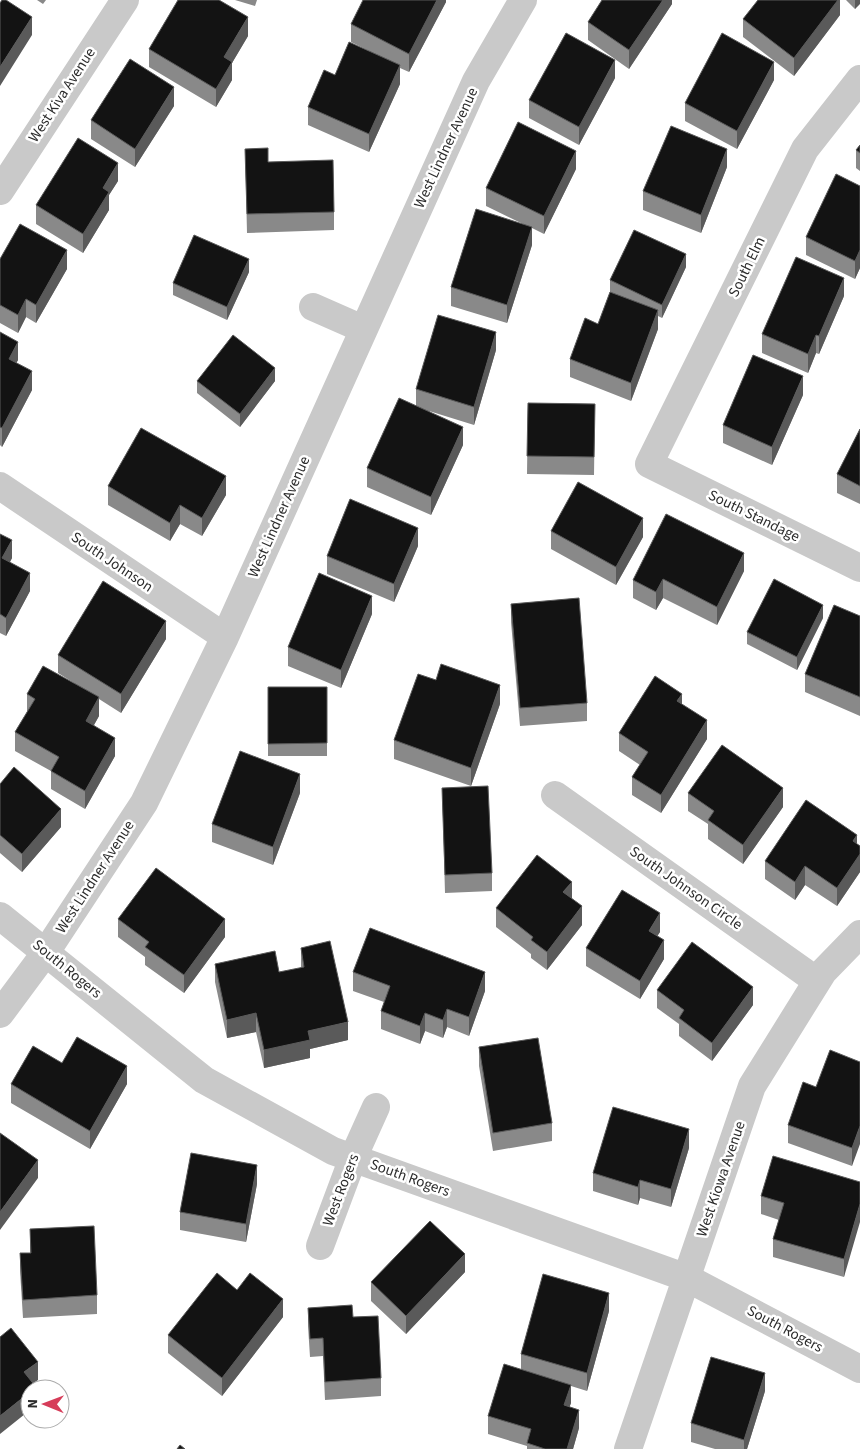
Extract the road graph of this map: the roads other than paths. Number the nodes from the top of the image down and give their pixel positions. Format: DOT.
graph roads {
  1 [pos="124,0"];
  2 [pos="523,0"];
  3 [pos="860,79"];
  4 [pos="0,191"];
  5 [pos="313,307"];
  6 [pos="363,329"];
  7 [pos="649,464"];
  8 [pos="0,486"];
  9 [pos="860,568"];
  10 [pos="225,637"];
  11 [pos="555,795"];
  12 [pos="0,916"];
  13 [pos="860,934"];
  14 [pos="46,952"];
  15 [pos="818,981"];
  16 [pos="0,1014"];
  17 [pos="376,1107"];
  18 [pos="353,1158"];
  19 [pos="320,1246"];
  20 [pos="687,1278"];
  21 [pos="860,1369"];
  22 [pos="628,1449"];
  1 -- 4 [label="street, West Kiva Avenue"];
  2 -- 6 [label="street, West Lindner Avenue"];
  3 -- 7 [label="street, South Elm"];
  5 -- 6 [label="street"];
  6 -- 10 [label="street, West Lindner Avenue"];
  7 -- 9 [label="street, South Standage"];
  8 -- 10 [label="street, South Johnson"];
  10 -- 14 [label="street, West Lindner Avenue"];
  11 -- 15 [label="street, South Johnson Circle"];
  12 -- 14 [label="street, South Rogers"];
  13 -- 15 [label="street, West Kiowa Avenue"];
  14 -- 16 [label="street, West Lindner Avenue"];
  14 -- 18 [label="street, South Rogers"];
  15 -- 20 [label="street, West Kiowa Avenue"];
  17 -- 18 [label="street, West Rogers"];
  18 -- 19 [label="street, West Rogers"];
  18 -- 20 [label="street, South Rogers"];
  20 -- 21 [label="street, South Rogers"];
  20 -- 22 [label="street, West Kiowa Avenue"];
}
